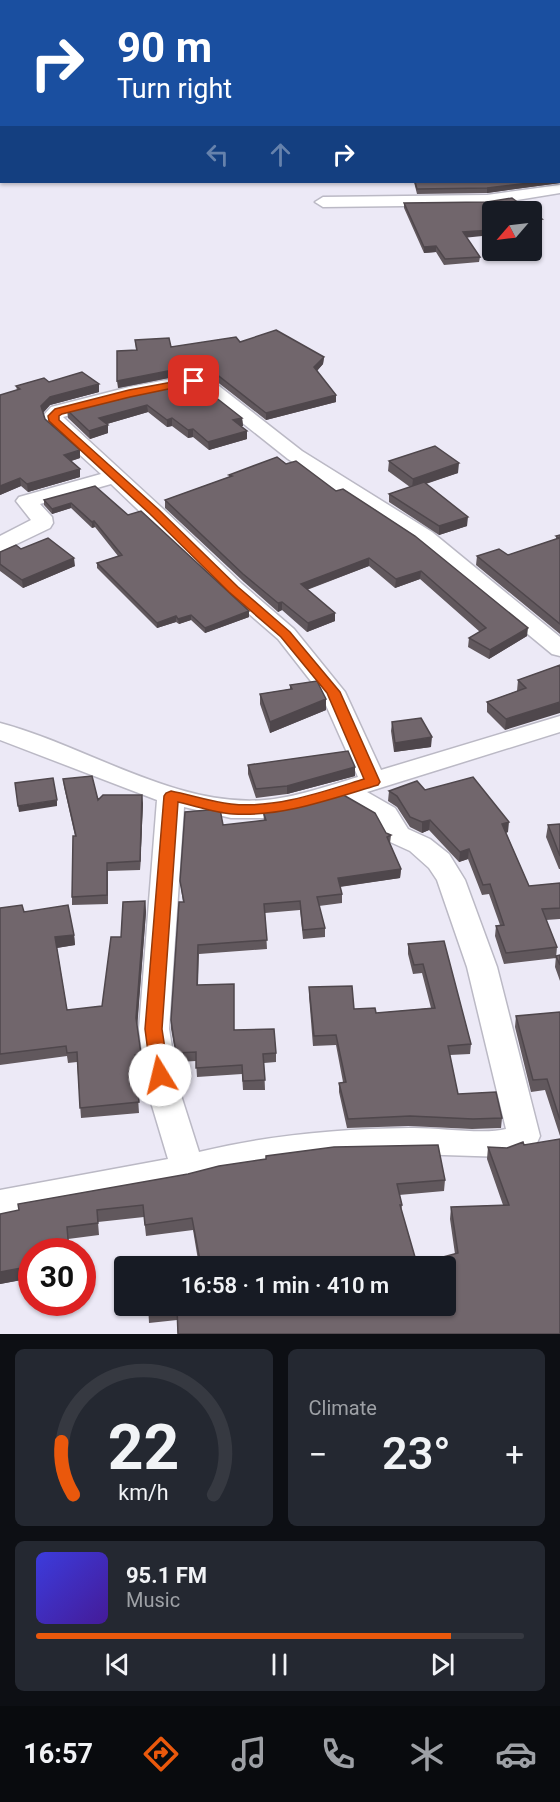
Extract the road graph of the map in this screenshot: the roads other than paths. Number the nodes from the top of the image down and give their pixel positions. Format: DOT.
graph roads {
  1 [pos="560,189"];
  2 [pos="323,202"];
  3 [pos="116,476"];
  4 [pos="0,545"];
  5 [pos="560,649"];
  6 [pos="560,724"];
  7 [pos="0,731"];
  8 [pos="358,786"];
  9 [pos="171,796"];
  10 [pos="188,1169"];
  11 [pos="0,1204"];
  1 -- 2 [label="street"];
  3 -- 4 [label="street"];
  3 -- 5 [label="street"];
  3 -- 8 [label="street"];
  6 -- 8 [label="street"];
  7 -- 9 [label="street"];
  8 -- 9 [label="street"];
  8 -- 10 [label="street"];
  9 -- 10 [label="street"];
  10 -- 11 [label="street"];
}
